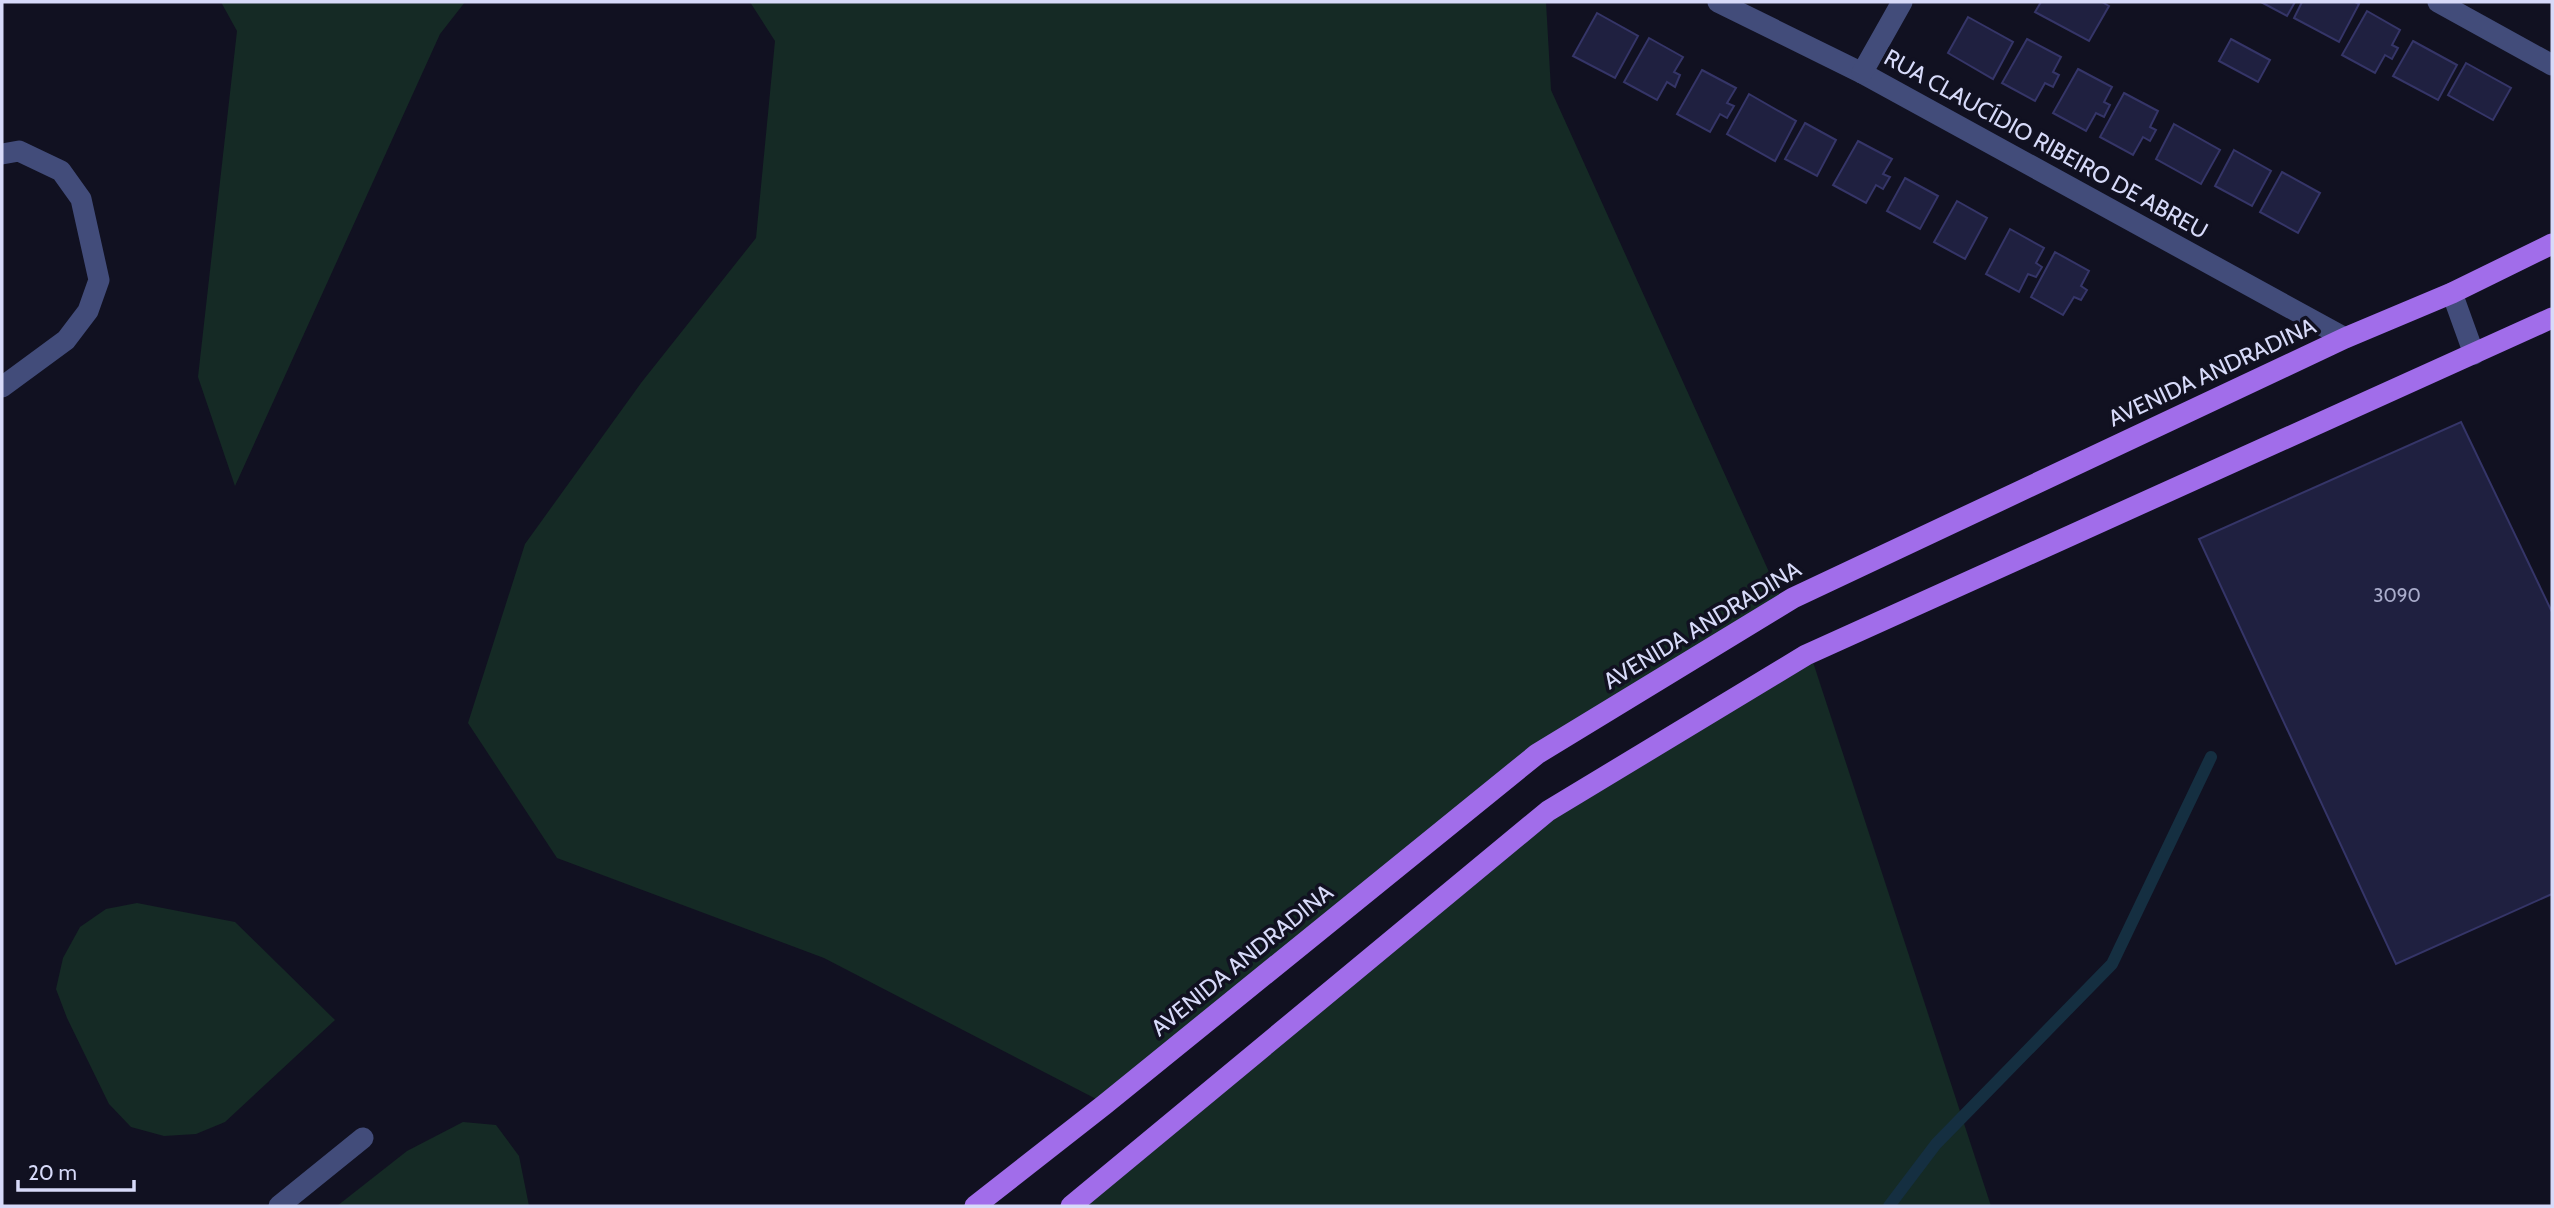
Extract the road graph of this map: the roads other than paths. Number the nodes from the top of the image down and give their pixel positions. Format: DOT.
graph roads {
  1 [pos="1718,2"];
  2 [pos="1902,2"];
  3 [pos="2438,2"];
  4 [pos="2552,65"];
  5 [pos="1862,73"];
  6 [pos="2,154"];
  7 [pos="2552,244"];
  8 [pos="2452,293"];
  9 [pos="2552,318"];
  10 [pos="2345,338"];
  11 [pos="2474,354"];
  12 [pos="7,384"];
  13 [pos="363,1138"];
  14 [pos="279,1206"];
  15 [pos="975,1206"];
  16 [pos="1071,1206"];
  1 -- 5 [label="street, RUA CLAUCÍDIO RIBEIRO DE ABREU"];
  2 -- 5 [label="street"];
  3 -- 4 [label="street"];
  5 -- 10 [label="street, RUA CLAUCÍDIO RIBEIRO DE ABREU"];
  6 -- 12 [label="street"];
  7 -- 8 [label="main road, AVENIDA ANDRADINA"];
  8 -- 10 [label="main road, AVENIDA ANDRADINA"];
  8 -- 11 [label="street"];
  9 -- 11 [label="main road"];
  10 -- 15 [label="main road, AVENIDA ANDRADINA"];
  11 -- 16 [label="main road"];
  13 -- 14 [label="street"];
}
